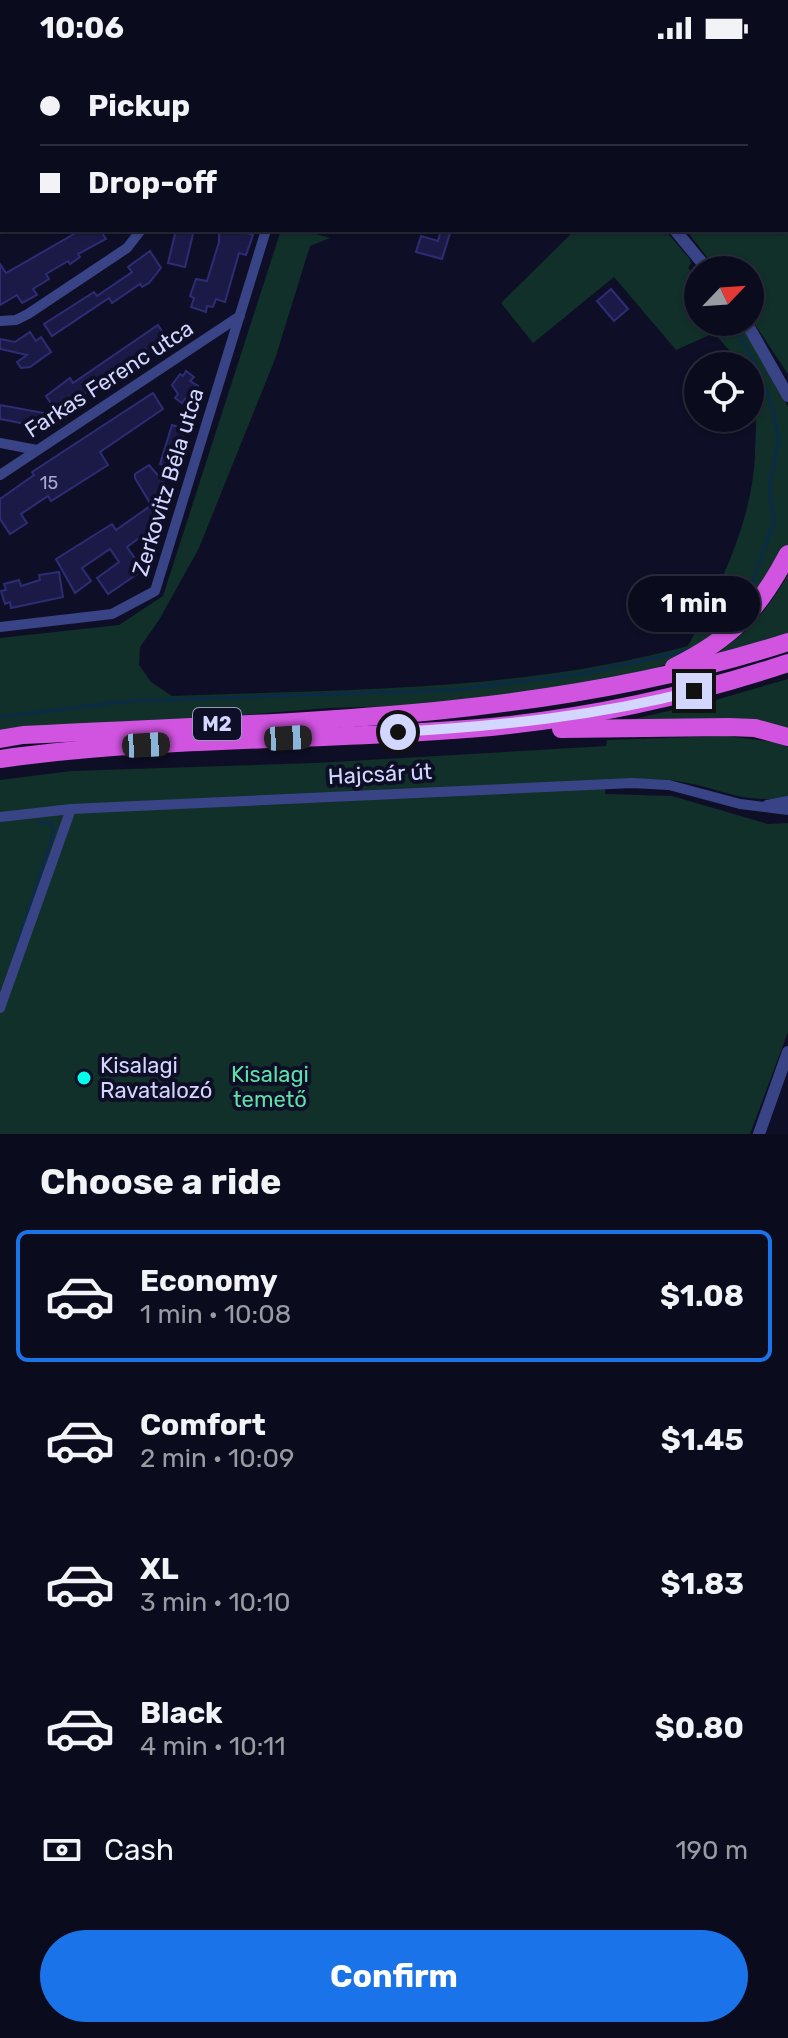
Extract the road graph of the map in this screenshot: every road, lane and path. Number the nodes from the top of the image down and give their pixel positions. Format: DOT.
graph roads {
  1 [pos="139,232"];
  2 [pos="265,232"];
  3 [pos="677,232"];
  4 [pos="696,256"];
  5 [pos="240,316"];
  6 [pos="0,321"];
  7 [pos="754,336"];
  8 [pos="788,396"];
  9 [pos="0,443"];
  10 [pos="37,450"];
  11 [pos="0,475"];
  12 [pos="788,554"];
  13 [pos="0,627"];
  14 [pos="788,642"];
  15 [pos="788,663"];
  16 [pos="642,682"];
  17 [pos="491,727"];
  18 [pos="788,737"];
  19 [pos="0,739"];
  20 [pos="0,759"];
  21 [pos="788,801"];
  22 [pos="761,806"];
  23 [pos="71,809"];
  24 [pos="788,810"];
  25 [pos="0,817"];
  26 [pos="0,1008"];
  27 [pos="788,1052"];
  28 [pos="759,1134"];
  1 -- 6 [label="street"];
  2 -- 5 [label="street, Zerkovitz Béla utca"];
  3 -- 4 [label="street"];
  5 -- 10 [label="street, Farkas Ferenc utca"];
  5 -- 13 [label="street, Zerkovitz Béla utca"];
  7 -- 8 [label="street"];
  9 -- 10 [label="street"];
  10 -- 11 [label="street, Farkas Ferenc utca"];
  12 -- 16 [label="highway"];
  14 -- 16 [label="highway, M2"];
  15 -- 17 [label="highway, M2"];
  16 -- 19 [label="highway, M2"];
  17 -- 18 [label="highway"];
  17 -- 20 [label="highway, M2"];
  21 -- 22 [label="street, Hajcsár út"];
  22 -- 23 [label="street, Hajcsár út"];
  22 -- 24 [label="street, Hajcsár út"];
  23 -- 25 [label="street, Hajcsár út"];
  23 -- 26 [label="street"];
  27 -- 28 [label="street"];
}
